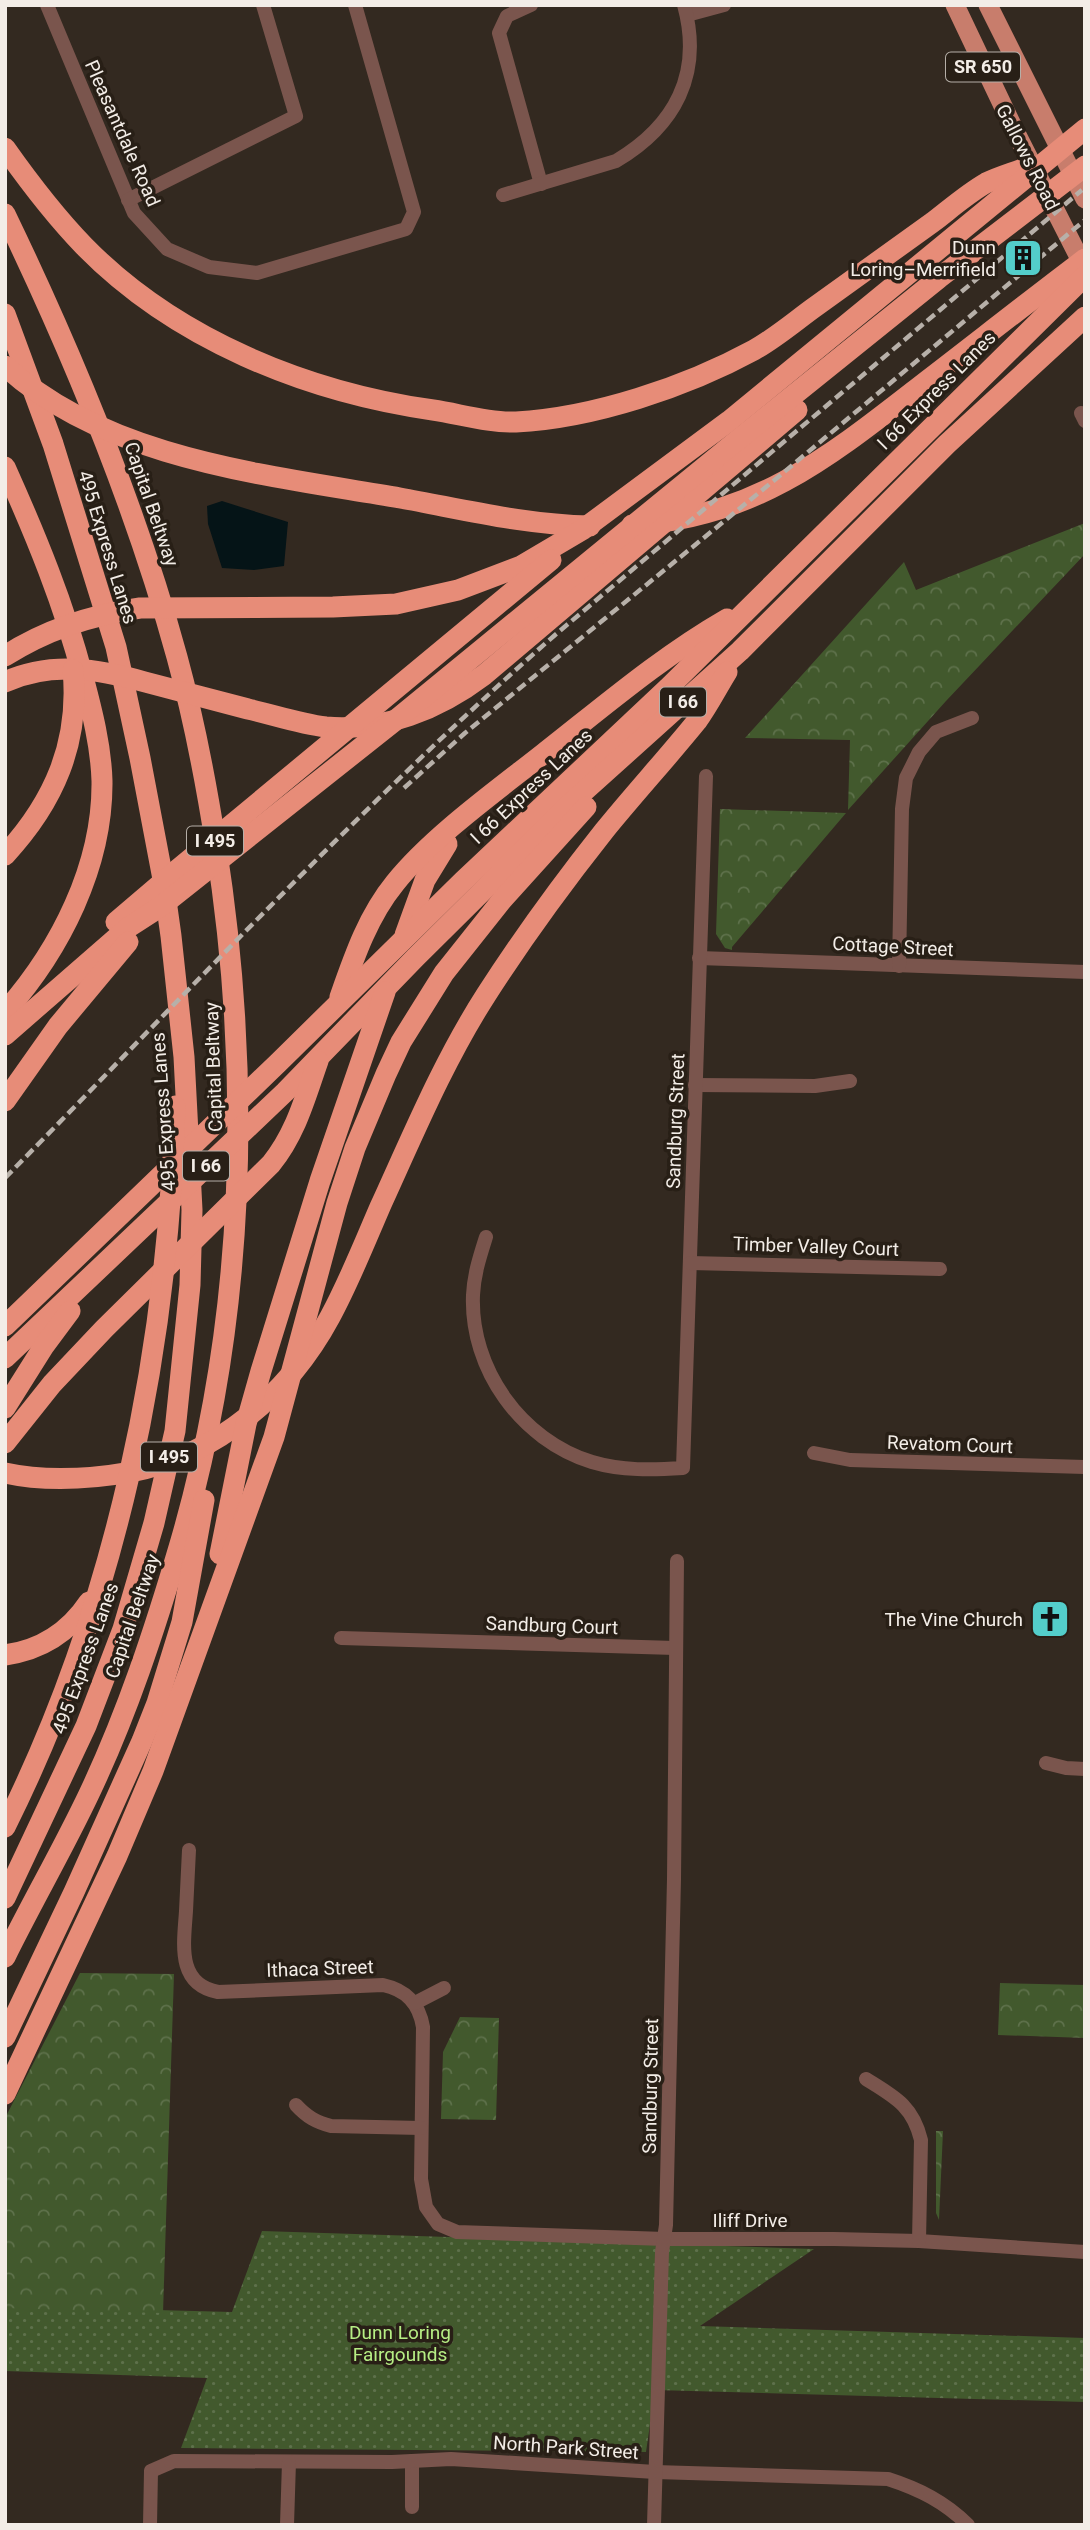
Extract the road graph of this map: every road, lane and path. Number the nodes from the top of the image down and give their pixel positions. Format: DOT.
graph roads {
  1 [pos="47,5"];
  2 [pos="263,5"];
  3 [pos="355,5"];
  4 [pos="531,5"];
  5 [pos="724,5"];
  6 [pos="955,5"];
  7 [pos="988,5"];
  8 [pos="685,10"];
  9 [pos="1085,129"];
  10 [pos="5,148"];
  11 [pos="1049,159"];
  12 [pos="1085,166"];
  13 [pos="541,184"];
  14 [pos="503,195"];
  15 [pos="1085,199"];
  16 [pos="128,200"];
  17 [pos="5,214"];
  18 [pos="1085,259"];
  19 [pos="1085,269"];
  20 [pos="1085,276"];
  21 [pos="939,278"];
  22 [pos="5,314"];
  23 [pos="1085,317"];
  24 [pos="5,366"];
  25 [pos="5,467"];
  26 [pos="631,493"];
  27 [pos="753,604"];
  28 [pos="62,606"];
  29 [pos="740,651"];
  30 [pos="5,656"];
  31 [pos="5,682"];
  32 [pos="972,718"];
  33 [pos="609,768"];
  34 [pos="706,776"];
  35 [pos="502,787"];
  36 [pos="241,830"];
  37 [pos="5,855"];
  38 [pos="130,925"];
  39 [pos="699,958"];
  40 [pos="899,966"];
  41 [pos="1085,972"];
  42 [pos="176,988"];
  43 [pos="5,1012"];
  44 [pos="5,1020"];
  45 [pos="5,1035"];
  46 [pos="850,1081"];
  47 [pos="695,1084"];
  48 [pos="5,1101"];
  49 [pos="486,1237"];
  50 [pos="106,1262"];
  51 [pos="690,1263"];
  52 [pos="940,1269"];
  53 [pos="5,1326"];
  54 [pos="5,1358"];
  55 [pos="220,1362"];
  56 [pos="5,1408"];
  57 [pos="5,1443"];
  58 [pos="814,1453"];
  59 [pos="1085,1467"];
  60 [pos="5,1472"];
  61 [pos="677,1561"];
  62 [pos="102,1575"];
  63 [pos="200,1638"];
  64 [pos="341,1638"];
  65 [pos="675,1648"];
  66 [pos="5,1655"];
  67 [pos="1046,1763"];
  68 [pos="1085,1769"];
  69 [pos="5,1827"];
  70 [pos="190,1850"];
  71 [pos="5,1898"];
  72 [pos="5,1957"];
  73 [pos="444,1988"];
  74 [pos="415,2003"];
  75 [pos="5,2037"];
  76 [pos="866,2079"];
  77 [pos="5,2094"];
  78 [pos="296,2105"];
  79 [pos="421,2127"];
  80 [pos="664,2239"];
  81 [pos="919,2241"];
  82 [pos="1085,2252"];
  83 [pos="412,2461"];
  84 [pos="289,2462"];
  85 [pos="655,2472"];
  86 [pos="412,2507"];
  87 [pos="150,2525"];
  88 [pos="286,2525"];
  89 [pos="654,2525"];
  90 [pos="968,2525"];
  1 -- 16 [label="street, Pleasantdale Road"];
  2 -- 16 [label="street"];
  3 -- 16 [label="street, Pleasantdale Road"];
  4 -- 13 [label="street"];
  5 -- 8 [label="street"];
  6 -- 19 [label="main road, Gallows Road / SR 650"];
  7 -- 15 [label="main road, Gallows Road / SR 650"];
  8 -- 13 [label="street"];
  9 -- 11 [label="highway"];
  10 -- 11 [label="highway"];
  11 -- 26 [label="highway"];
  12 -- 21 [label="highway"];
  13 -- 14 [label="street"];
  17 -- 55 [label="highway, Capital Beltway / I 495"];
  18 -- 24 [label="highway"];
  20 -- 27 [label="highway, I 66 Express Lanes"];
  21 -- 31 [label="highway"];
  21 -- 36 [label="highway"];
  22 -- 42 [label="highway, 495 Express Lanes / I 495"];
  23 -- 29 [label="highway, I 66"];
  25 -- 28 [label="highway"];
  26 -- 30 [label="highway"];
  26 -- 36 [label="highway"];
  27 -- 35 [label="highway"];
  27 -- 53 [label="highway, I 66 Express Lanes"];
  28 -- 37 [label="highway"];
  28 -- 43 [label="highway"];
  29 -- 33 [label="highway, I 66"];
  29 -- 60 [label="highway"];
  32 -- 40 [label="street"];
  33 -- 50 [label="highway, I 66"];
  33 -- 63 [label="highway"];
  34 -- 39 [label="street, Sandburg Street"];
  35 -- 57 [label="highway"];
  35 -- 63 [label="highway"];
  36 -- 38 [label="highway"];
  36 -- 38 [label="highway"];
  38 -- 44 [label="highway"];
  38 -- 45 [label="highway"];
  38 -- 48 [label="highway"];
  39 -- 40 [label="street, Cottage Street"];
  39 -- 47 [label="street, Sandburg Street"];
  40 -- 41 [label="street, Cottage Street"];
  42 -- 62 [label="highway"];
  42 -- 71 [label="highway, 495 Express Lanes / I 495"];
  46 -- 47 [label="street"];
  47 -- 51 [label="street, Sandburg Street"];
  49 -- 51 [label="street, Sandburg Street"];
  50 -- 54 [label="highway, I 66"];
  50 -- 56 [label="highway"];
  51 -- 52 [label="street, Timber Valley Court"];
  55 -- 72 [label="highway, Capital Beltway / I 495"];
  55 -- 75 [label="highway"];
  58 -- 59 [label="street, Revatom Court"];
  61 -- 65 [label="street"];
  62 -- 66 [label="highway"];
  62 -- 69 [label="highway"];
  63 -- 77 [label="highway"];
  64 -- 65 [label="street, Sandburg Court"];
  65 -- 80 [label="street, Sandburg Street"];
  67 -- 68 [label="street"];
  70 -- 74 [label="street, Ithaca Street"];
  73 -- 74 [label="street"];
  74 -- 79 [label="street"];
  76 -- 81 [label="street"];
  78 -- 79 [label="street"];
  79 -- 80 [label="street, Iliff Drive"];
  80 -- 81 [label="street, Iliff Drive"];
  80 -- 85 [label="street, Sandburg Street"];
  81 -- 82 [label="street, Iliff Drive"];
  83 -- 84 [label="street, North Park Street"];
  83 -- 85 [label="street, North Park Street"];
  83 -- 86 [label="street"];
  84 -- 87 [label="street, North Park Street"];
  84 -- 88 [label="street"];
  85 -- 89 [label="street, Sandburg Street"];
  85 -- 90 [label="street, North Park Street"];
}
